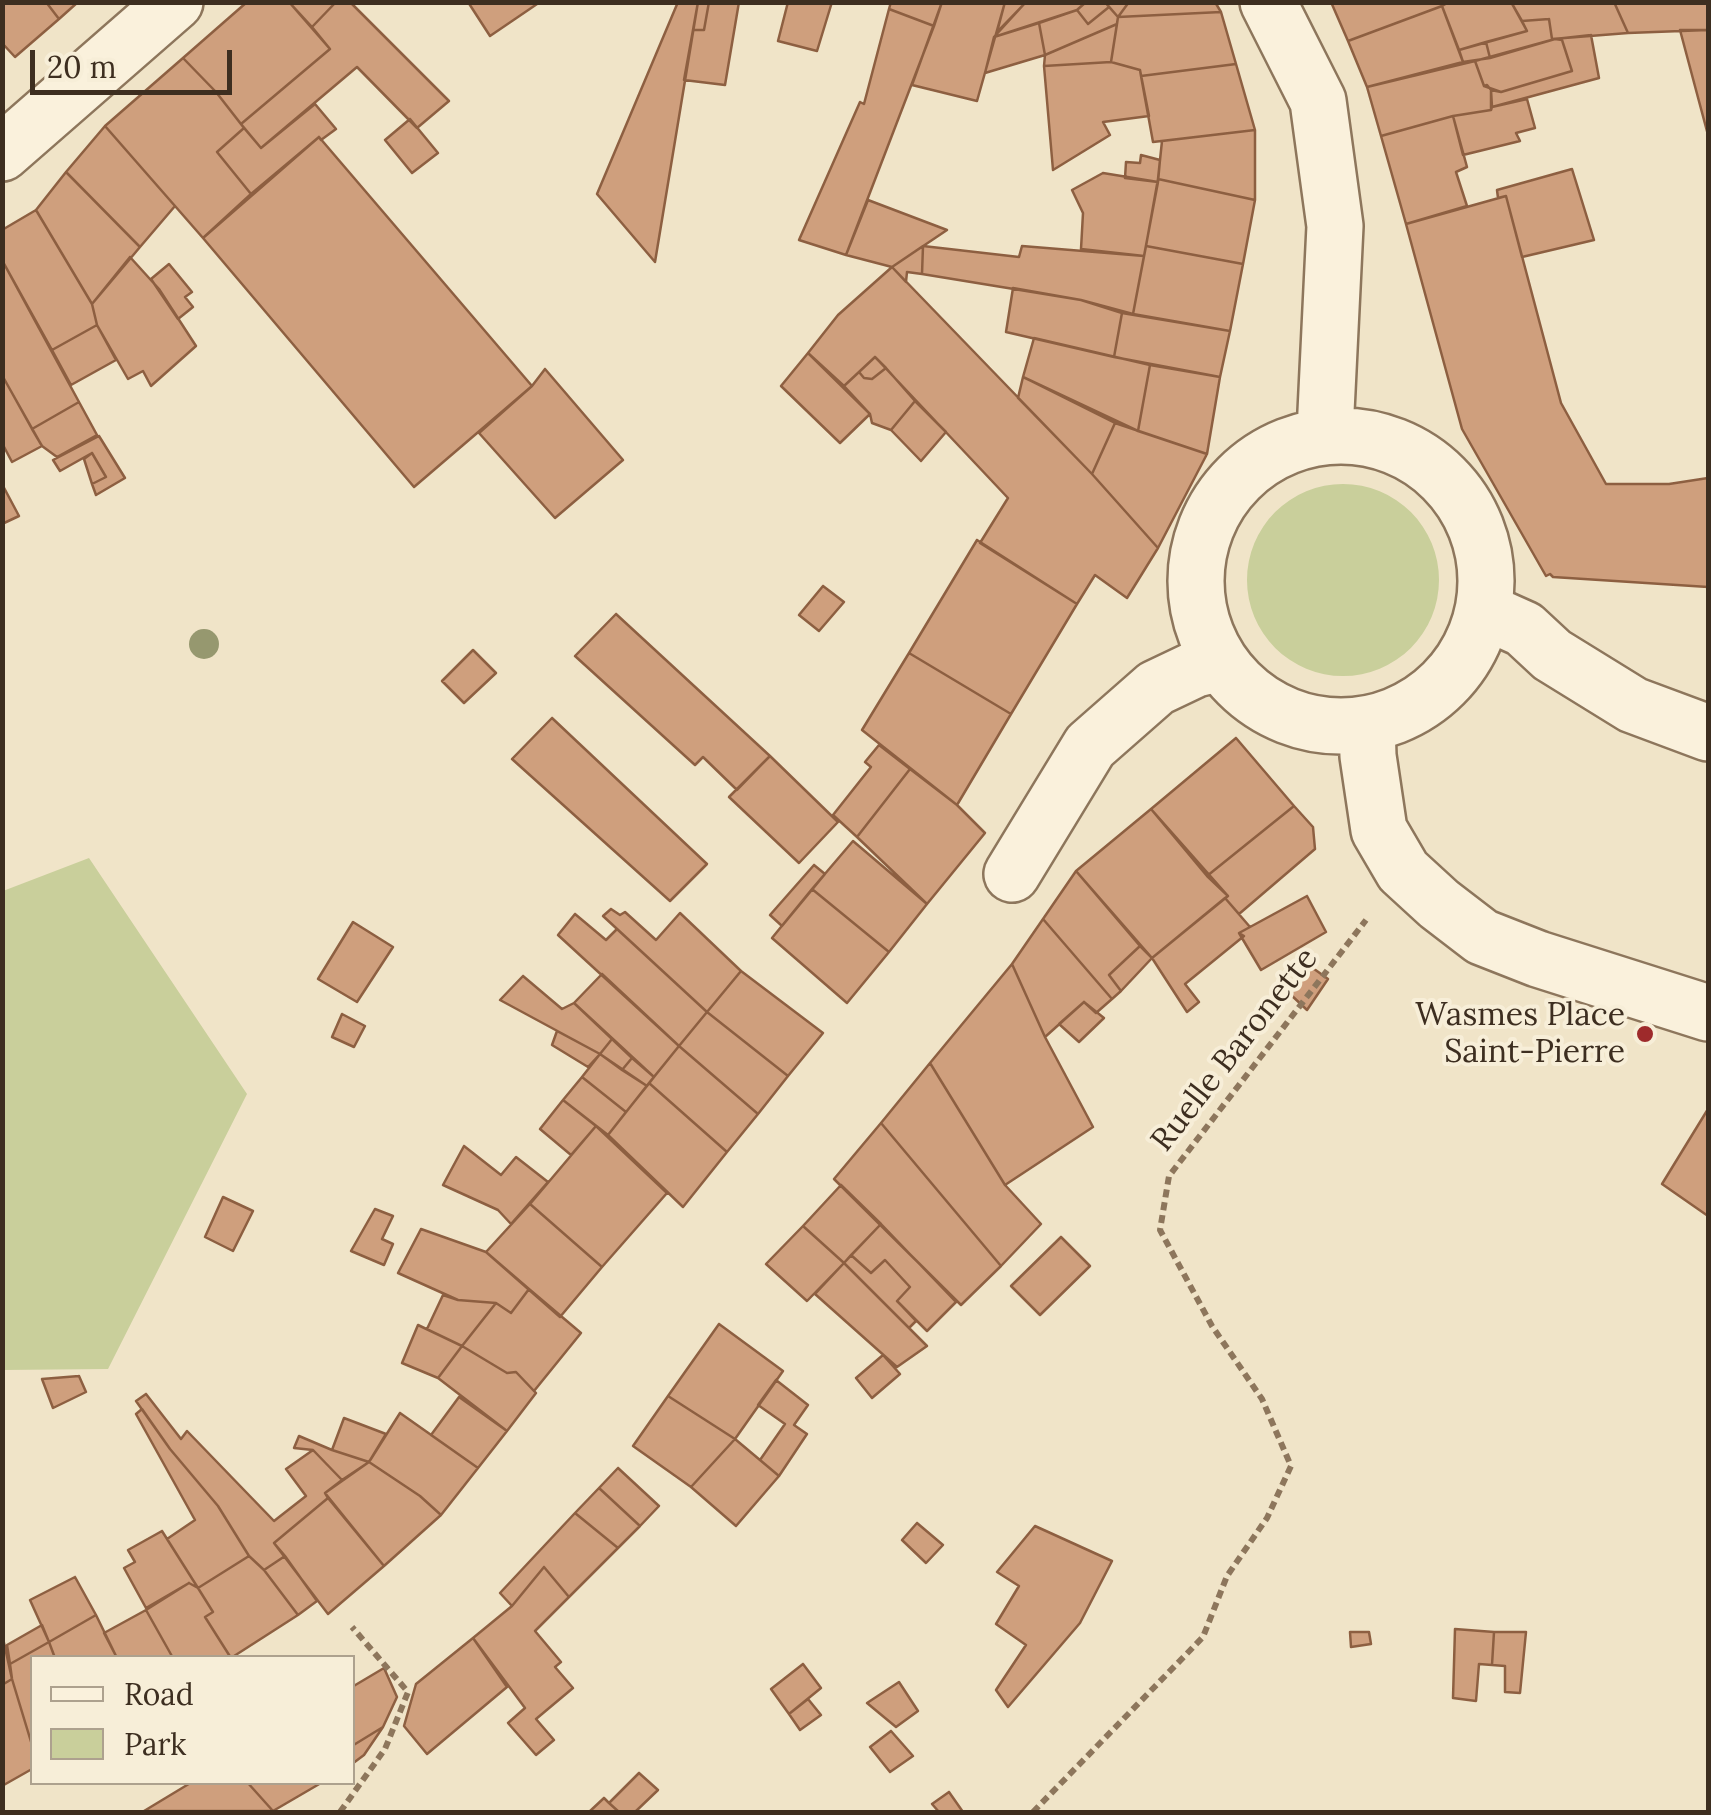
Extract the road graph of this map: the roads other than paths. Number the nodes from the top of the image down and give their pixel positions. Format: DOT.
graph roads {
  1 [pos="175,2"];
  2 [pos="1268,2"];
  3 [pos="2,152"];
  4 [pos="1325,432"];
  5 [pos="1486,612"];
  6 [pos="1220,663"];
  7 [pos="1367,724"];
  8 [pos="1708,733"];
  9 [pos="1012,874"];
  10 [pos="1708,1013"];
  1 -- 3 [label="street"];
  2 -- 4 [label="street"];
  4 -- 5 [label="street"];
  4 -- 6 [label="street"];
  5 -- 7 [label="street"];
  5 -- 8 [label="street"];
  6 -- 7 [label="street"];
  6 -- 9 [label="street"];
  7 -- 10 [label="street"];
}
